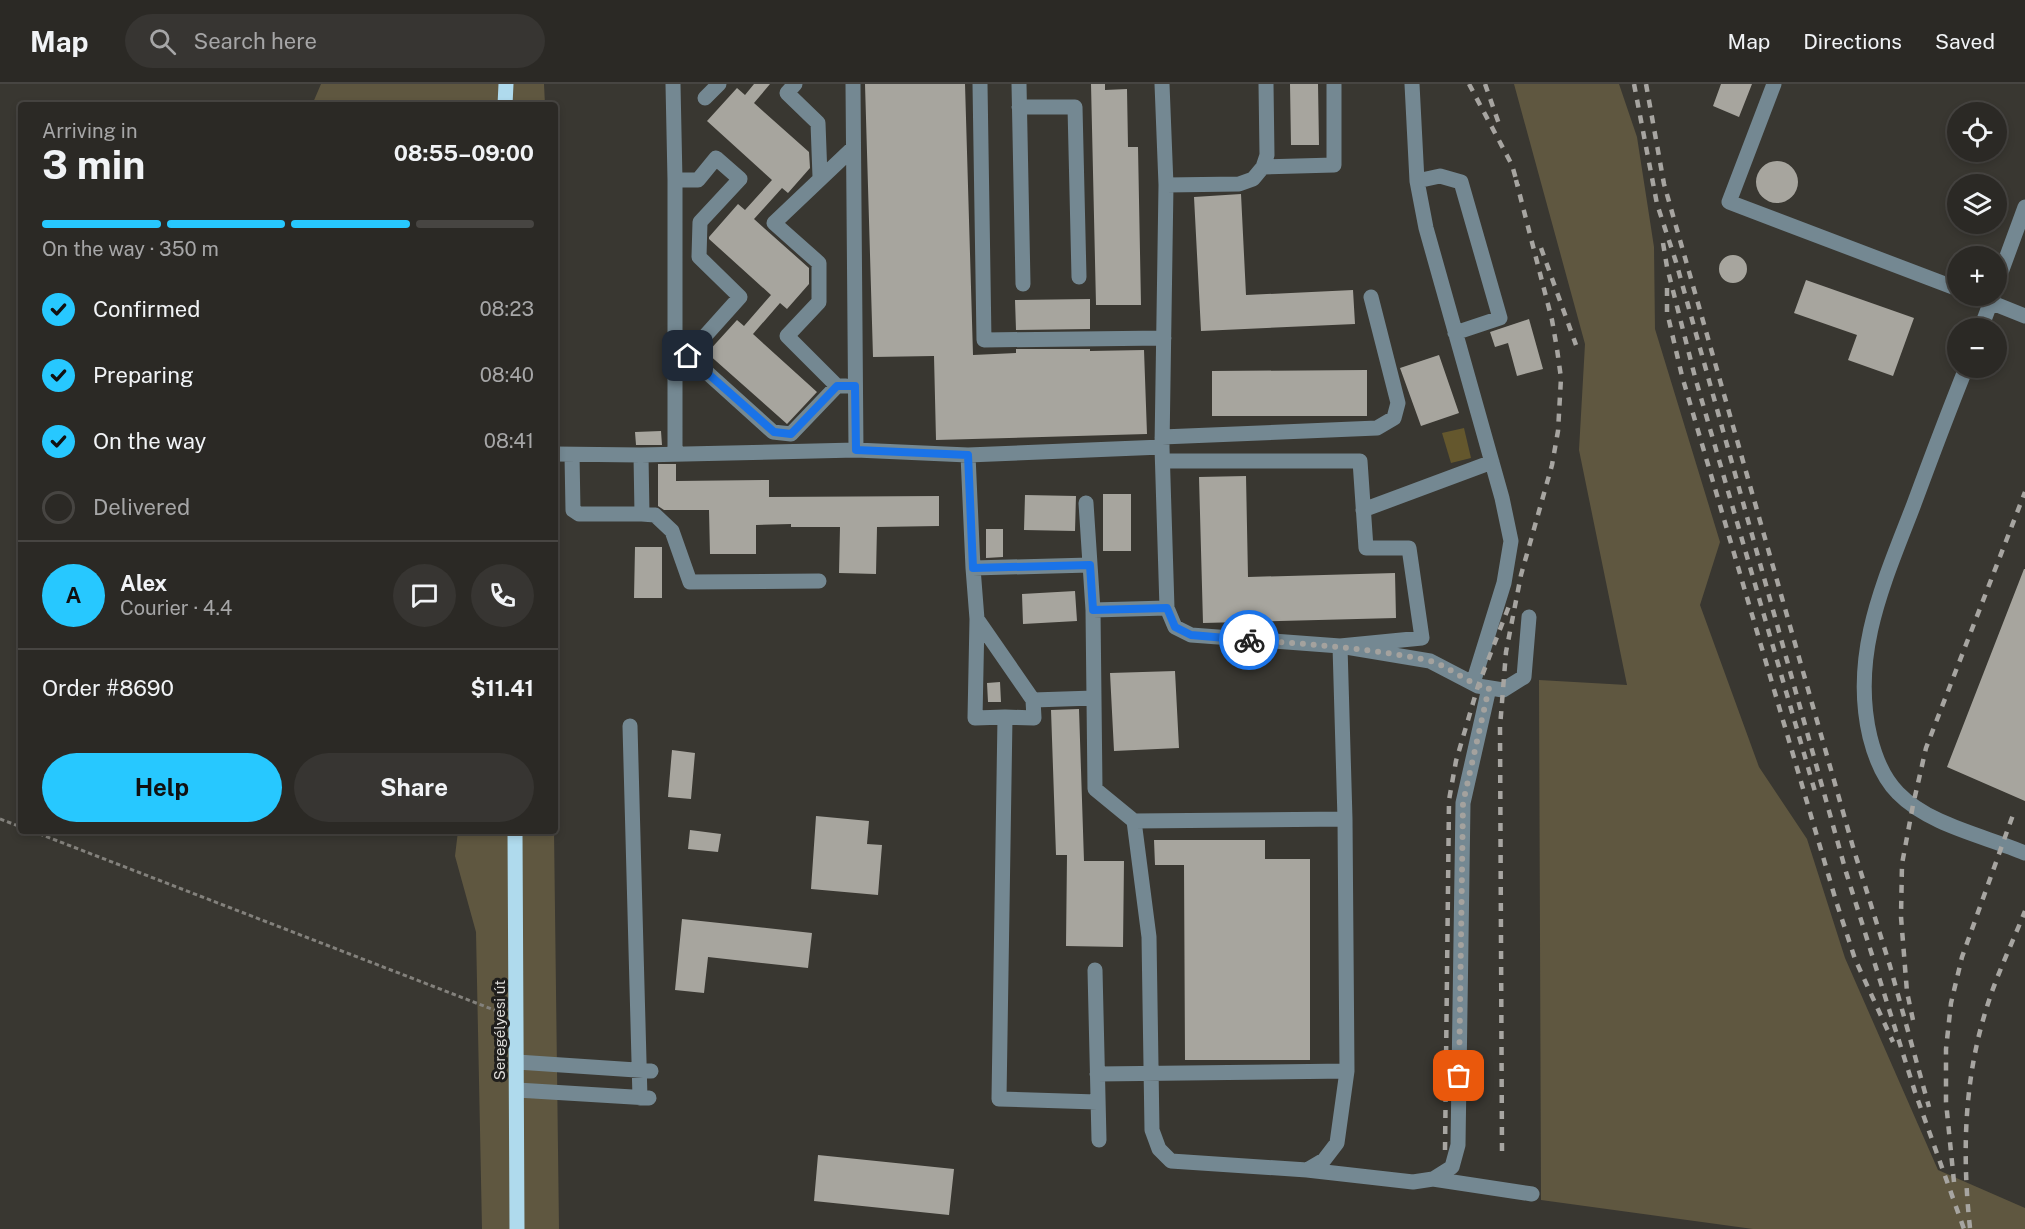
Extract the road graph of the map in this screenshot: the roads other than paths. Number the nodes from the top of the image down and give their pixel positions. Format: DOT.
graph roads {
  1 [pos="506,84"];
  2 [pos="673,84"];
  3 [pos="719,84"];
  4 [pos="795,84"];
  5 [pos="853,84"];
  6 [pos="980,84"];
  7 [pos="1019,84"];
  8 [pos="1162,84"];
  9 [pos="1266,84"];
  10 [pos="1412,84"];
  11 [pos="1774,84"];
  12 [pos="1334,85"];
  13 [pos="705,98"];
  14 [pos="505,102"];
  15 [pos="1020,107"];
  16 [pos="853,148"];
  17 [pos="1263,167"];
  18 [pos="820,177"];
  19 [pos="675,180"];
  20 [pos="1418,182"];
  21 [pos="1166,185"];
  22 [pos="2025,207"];
  23 [pos="2007,256"];
  24 [pos="1079,277"];
  25 [pos="1023,284"];
  26 [pos="1947,285"];
  27 [pos="1371,297"];
  28 [pos="2007,306"];
  29 [pos="2025,316"];
  30 [pos="1455,333"];
  31 [pos="1164,338"];
  32 [pos="674,343"];
  33 [pos="688,356"];
  34 [pos="1962,378"];
  35 [pos="837,386"];
  36 [pos="855,386"];
  37 [pos="1162,448"];
  38 [pos="856,450"];
  39 [pos="558,454"];
  40 [pos="641,454"];
  41 [pos="675,454"];
  42 [pos="572,455"];
  43 [pos="968,455"];
  44 [pos="1492,462"];
  45 [pos="1086,503"];
  46 [pos="1364,510"];
  47 [pos="642,514"];
  48 [pos="1090,565"];
  49 [pos="973,568"];
  50 [pos="819,581"];
  51 [pos="1167,608"];
  52 [pos="1093,610"];
  53 [pos="1529,617"];
  54 [pos="977,619"];
  55 [pos="1340,646"];
  56 [pos="1473,683"];
  57 [pos="1489,688"];
  58 [pos="1094,698"];
  59 [pos="1033,700"];
  60 [pos="1005,717"];
  61 [pos="630,726"];
  62 [pos="1345,819"];
  63 [pos="1134,821"];
  64 [pos="515,834"];
  65 [pos="2025,853"];
  66 [pos="1095,970"];
  67 [pos="517,1062"];
  68 [pos="645,1071"];
  69 [pos="1347,1071"];
  70 [pos="1152,1072"];
  71 [pos="1097,1074"];
  72 [pos="517,1090"];
  73 [pos="1097,1102"];
  74 [pos="1099,1140"];
  75 [pos="1307,1170"];
  76 [pos="1433,1179"];
  77 [pos="1532,1194"];
  78 [pos="517,1229"];
  1 -- 14 [label="main road"];
  2 -- 19 [label="lane"];
  3 -- 13 [label="lane"];
  4 -- 18 [label="lane"];
  5 -- 16 [label="lane"];
  6 -- 31 [label="lane"];
  7 -- 15 [label="lane"];
  8 -- 21 [label="lane"];
  9 -- 17 [label="lane"];
  10 -- 20 [label="lane"];
  11 -- 26 [label="lane"];
  12 -- 17 [label="lane"];
  15 -- 24 [label="lane"];
  15 -- 25 [label="lane"];
  16 -- 18 [label="lane"];
  16 -- 36 [label="lane"];
  17 -- 21 [label="lane"];
  18 -- 35 [label="lane"];
  19 -- 32 [label="lane"];
  19 -- 33 [label="lane"];
  20 -- 30 [label="lane"];
  20 -- 30 [label="lane"];
  21 -- 31 [label="lane"];
  22 -- 23 [label="lane"];
  27 -- 37 [label="lane"];
  28 -- 29 [label="lane"];
  30 -- 44 [label="lane"];
  31 -- 37 [label="lane"];
  32 -- 33 [label="lane"];
  32 -- 41 [label="lane"];
  33 -- 35 [label="lane"];
  34 -- 65 [label="lane"];
  35 -- 36 [label="lane"];
  36 -- 38 [label="lane"];
  37 -- 43 [label="lane"];
  37 -- 46 [label="lane"];
  37 -- 51 [label="lane"];
  38 -- 41 [label="lane"];
  38 -- 43 [label="lane"];
  39 -- 42 [label="lane"];
  40 -- 41 [label="lane"];
  40 -- 42 [label="lane"];
  40 -- 47 [label="lane"];
  42 -- 47 [label="lane"];
  43 -- 49 [label="lane"];
  44 -- 46 [label="lane"];
  44 -- 56 [label="lane"];
  45 -- 48 [label="lane"];
  46 -- 55 [label="lane"];
  47 -- 50 [label="lane"];
  48 -- 49 [label="lane"];
  48 -- 52 [label="lane"];
  49 -- 54 [label="lane"];
  51 -- 52 [label="lane"];
  51 -- 55 [label="lane"];
  52 -- 58 [label="lane"];
  53 -- 57 [label="lane"];
  54 -- 59 [label="lane"];
  54 -- 60 [label="lane"];
  55 -- 56 [label="lane"];
  55 -- 62 [label="lane"];
  56 -- 57 [label="lane"];
  57 -- 76 [label="lane"];
  58 -- 59 [label="lane"];
  58 -- 63 [label="lane"];
  59 -- 60 [label="lane"];
  60 -- 73 [label="lane"];
  61 -- 68 [label="lane"];
  62 -- 63 [label="lane"];
  62 -- 69 [label="lane"];
  63 -- 70 [label="lane"];
  64 -- 67 [label="main road, Seregélyesi út"];
  66 -- 71 [label="lane"];
  67 -- 68 [label="lane"];
  67 -- 72 [label="main road, Seregélyesi út"];
  68 -- 72 [label="lane"];
  69 -- 70 [label="lane"];
  69 -- 75 [label="lane"];
  70 -- 71 [label="lane"];
  70 -- 75 [label="lane"];
  71 -- 73 [label="lane"];
  72 -- 78 [label="main road, Seregélyesi út"];
  73 -- 74 [label="lane"];
  75 -- 76 [label="lane"];
  76 -- 77 [label="lane"];
}
